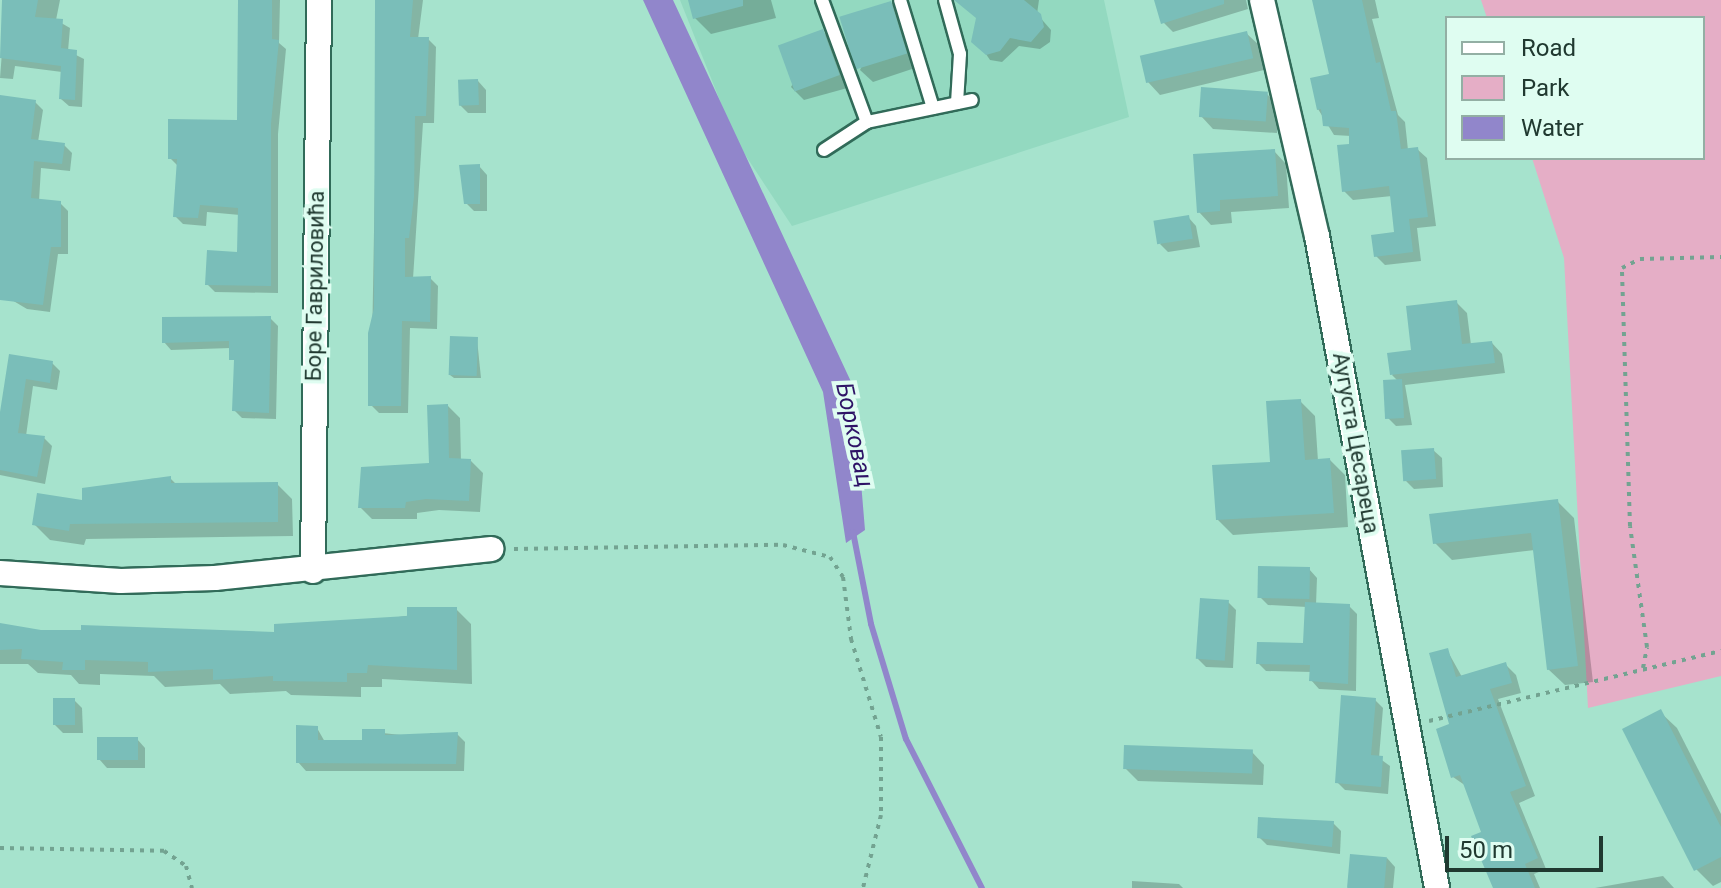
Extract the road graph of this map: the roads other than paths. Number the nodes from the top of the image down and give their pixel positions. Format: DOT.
graph roads {
  1 [pos="319,0"];
  2 [pos="822,0"];
  3 [pos="900,0"];
  4 [pos="945,0"];
  5 [pos="1262,0"];
  6 [pos="972,100"];
  7 [pos="957,103"];
  8 [pos="933,108"];
  9 [pos="867,122"];
  10 [pos="824,150"];
  11 [pos="491,549"];
  12 [pos="313,571"];
  13 [pos="0,573"];
  14 [pos="1437,888"];
  1 -- 12 [label="street, Боре Гавриловића"];
  2 -- 9 [label="lane"];
  3 -- 8 [label="lane"];
  4 -- 7 [label="lane"];
  5 -- 14 [label="street, Аугуста Цесареца"];
  6 -- 7 [label="lane"];
  7 -- 8 [label="lane"];
  8 -- 9 [label="lane"];
  9 -- 10 [label="lane"];
  11 -- 12 [label="street"];
  12 -- 13 [label="street"];
}
